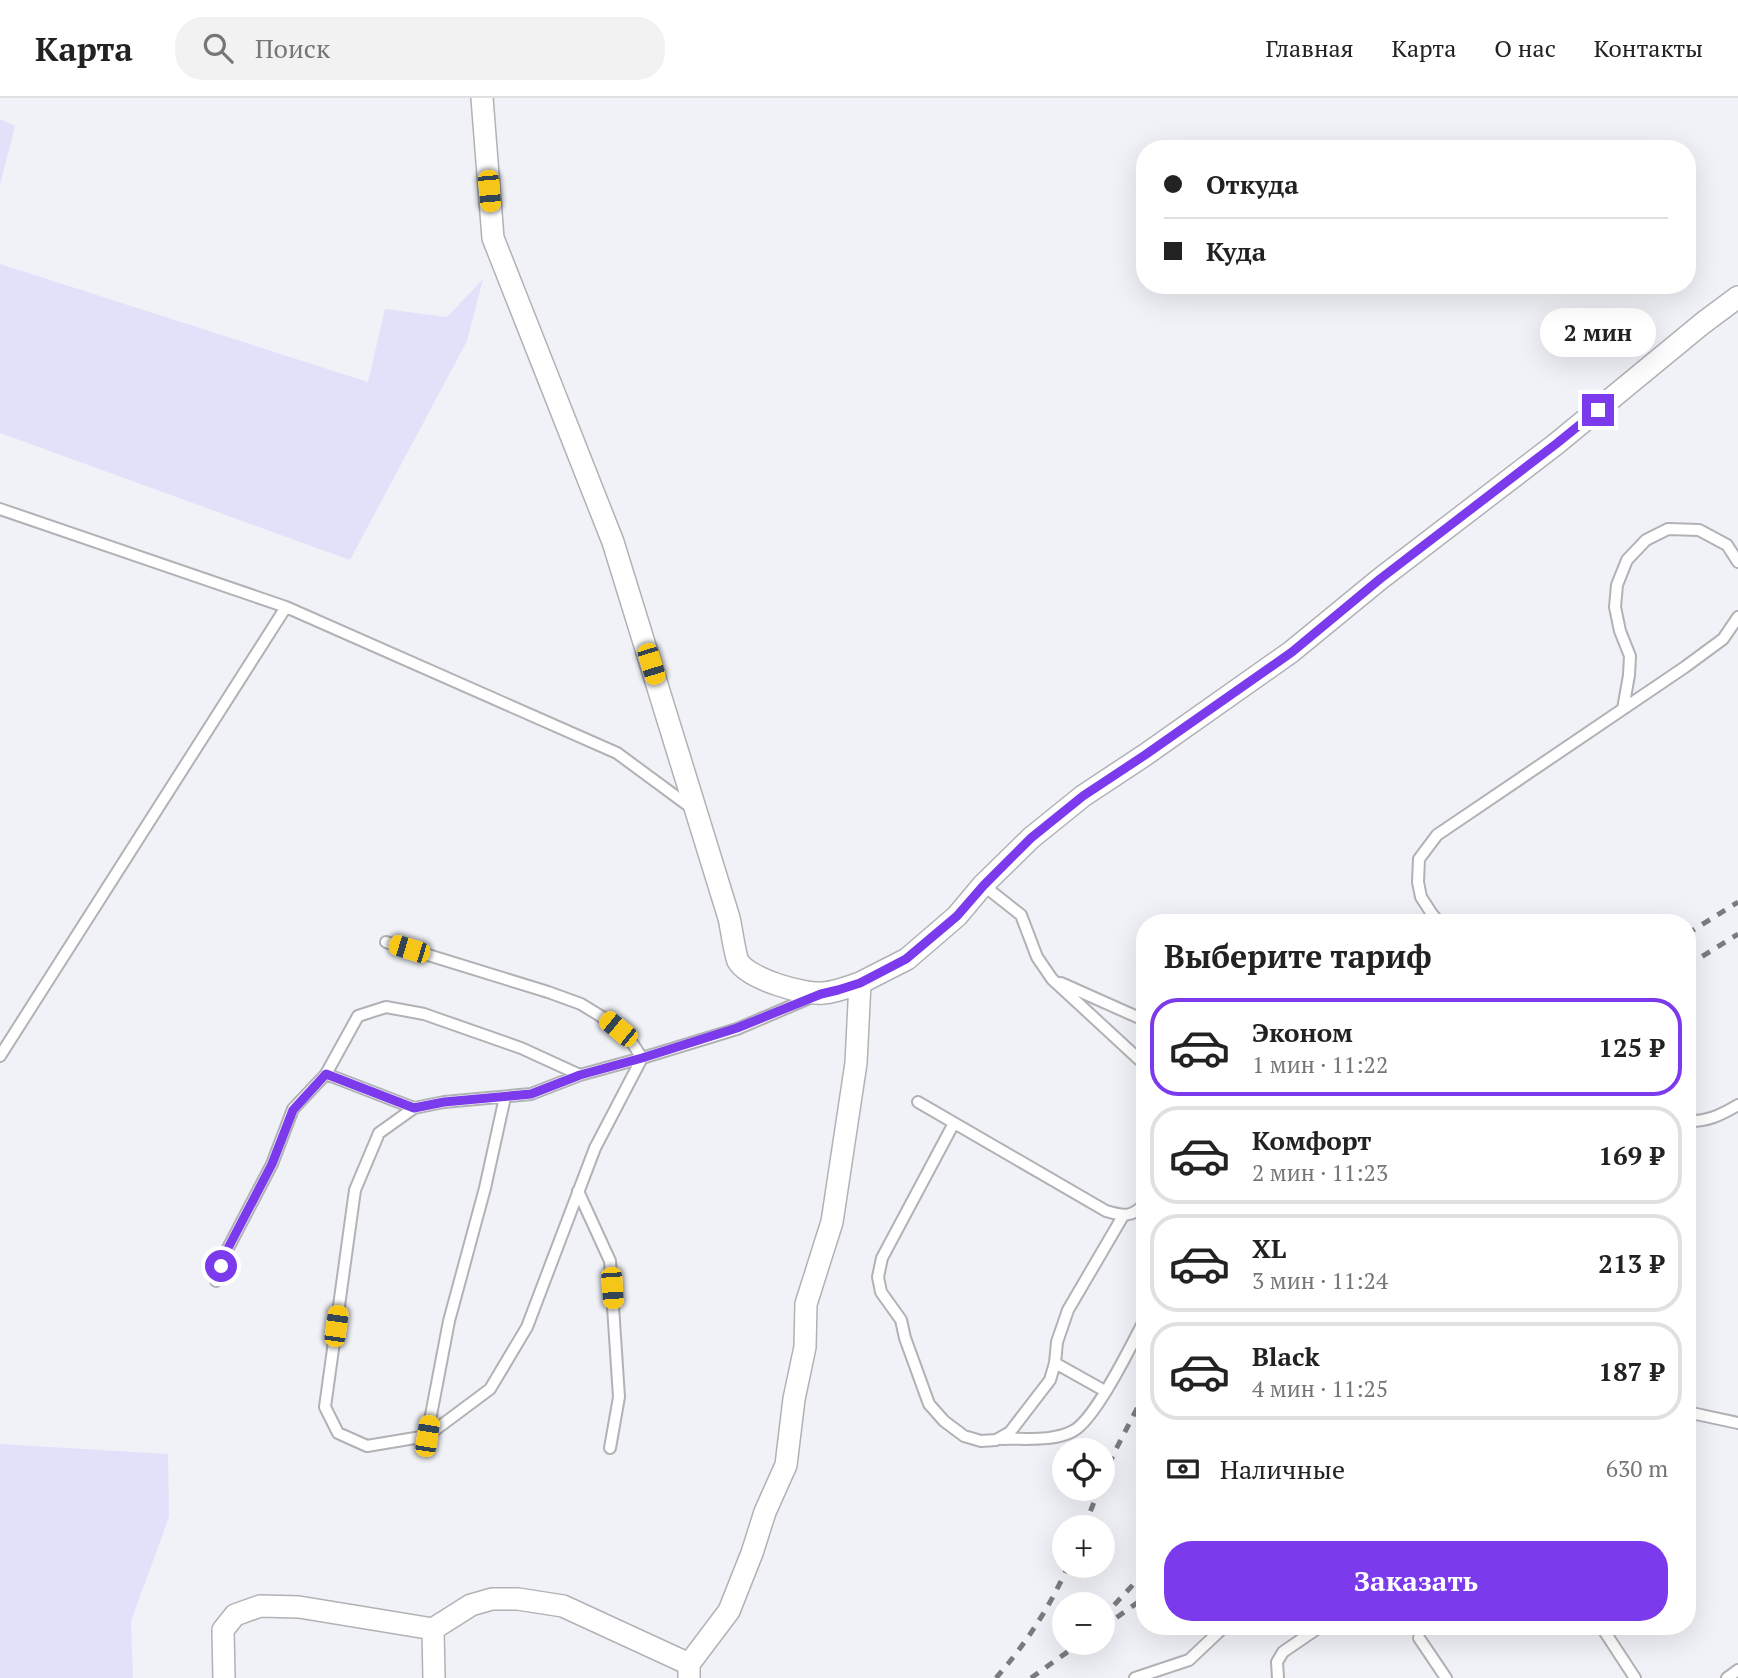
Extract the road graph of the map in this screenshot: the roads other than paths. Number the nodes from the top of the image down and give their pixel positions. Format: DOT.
graph roads {
  1 [pos="482,98"];
  2 [pos="1738,297"];
  3 [pos="0,509"];
  4 [pos="1738,562"];
  5 [pos="286,607"];
  6 [pos="1738,617"];
  7 [pos="1623,709"];
  8 [pos="696,811"];
  9 [pos="984,885"];
  10 [pos="1432,914"];
  11 [pos="386,942"];
  12 [pos="1052,979"];
  13 [pos="860,983"];
  14 [pos="821,994"];
  15 [pos="1136,1016"];
  16 [pos="0,1056"];
  17 [pos="1136,1057"];
  18 [pos="642,1058"];
  19 [pos="326,1074"];
  20 [pos="580,1075"];
  21 [pos="505,1097"];
  22 [pos="918,1102"];
  23 [pos="1738,1105"];
  24 [pos="414,1108"];
  25 [pos="1696,1121"];
  26 [pos="954,1124"];
  27 [pos="578,1191"];
  28 [pos="1136,1212"];
  29 [pos="1123,1216"];
  30 [pos="216,1281"];
  31 [pos="1136,1335"];
  32 [pos="1055,1363"];
  33 [pos="1105,1391"];
  34 [pos="1696,1414"];
  35 [pos="1738,1423"];
  36 [pos="427,1436"];
  37 [pos="996,1440"];
  38 [pos="610,1448"];
  39 [pos="432,1629"];
  40 [pos="1215,1635"];
  41 [pos="1308,1635"];
  42 [pos="1607,1635"];
  43 [pos="1419,1638"];
  44 [pos="1738,1670"];
  45 [pos="689,1671"];
  46 [pos="224,1678"];
  47 [pos="434,1678"];
  48 [pos="1135,1678"];
  49 [pos="1278,1678"];
  50 [pos="1446,1678"];
  51 [pos="1635,1678"];
  52 [pos="1727,1678"];
  1 -- 8 [label="street"];
  2 -- 9 [label="street"];
  3 -- 5 [label="lane"];
  4 -- 7 [label="lane"];
  5 -- 8 [label="lane"];
  5 -- 16 [label="lane"];
  6 -- 7 [label="lane"];
  7 -- 10 [label="lane"];
  8 -- 14 [label="street"];
  9 -- 12 [label="lane"];
  9 -- 13 [label="street"];
  11 -- 18 [label="lane"];
  12 -- 15 [label="lane"];
  12 -- 17 [label="lane"];
  13 -- 14 [label="street"];
  13 -- 45 [label="street"];
  14 -- 18 [label="lane"];
  18 -- 20 [label="lane"];
  18 -- 27 [label="lane"];
  19 -- 20 [label="lane"];
  19 -- 24 [label="lane"];
  19 -- 30 [label="lane"];
  20 -- 21 [label="lane"];
  21 -- 24 [label="lane"];
  21 -- 36 [label="lane"];
  22 -- 26 [label="lane"];
  23 -- 25 [label="lane"];
  24 -- 36 [label="lane"];
  26 -- 29 [label="lane"];
  26 -- 37 [label="lane"];
  27 -- 36 [label="lane"];
  27 -- 38 [label="lane"];
  28 -- 29 [label="lane"];
  29 -- 32 [label="lane"];
  31 -- 33 [label="lane"];
  32 -- 33 [label="lane"];
  32 -- 37 [label="lane"];
  33 -- 37 [label="lane"];
  34 -- 35 [label="lane"];
  39 -- 45 [label="street"];
  39 -- 46 [label="street"];
  39 -- 47 [label="street"];
  40 -- 48 [label="lane"];
  41 -- 49 [label="lane"];
  42 -- 51 [label="lane"];
  43 -- 50 [label="lane"];
  44 -- 52 [label="lane"];
}
